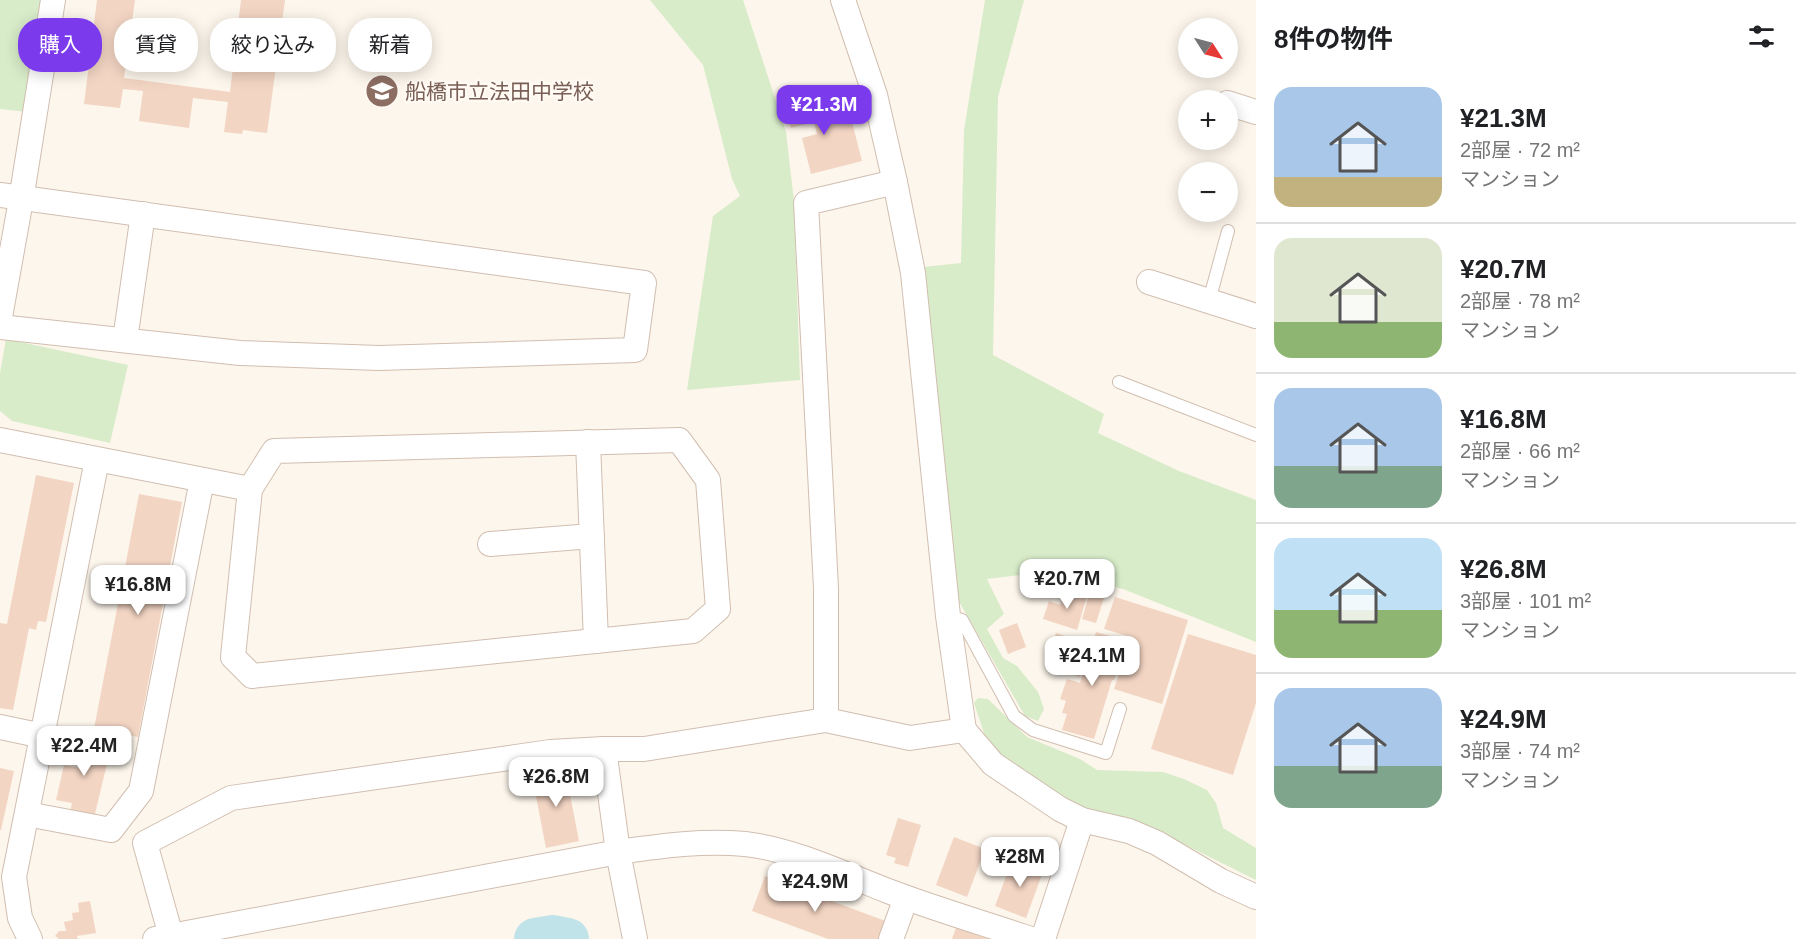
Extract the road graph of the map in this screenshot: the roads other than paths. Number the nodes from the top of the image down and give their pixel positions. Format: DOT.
graph roads {
  1 [pos="52,0"];
  2 [pos="843,0"];
  3 [pos="1238,106"];
  4 [pos="1256,111"];
  5 [pos="895,182"];
  6 [pos="10,197"];
  7 [pos="143,214"];
  8 [pos="1228,231"];
  9 [pos="1149,282"];
  10 [pos="1209,301"];
  11 [pos="1256,315"];
  12 [pos="0,317"];
  13 [pos="0,327"];
  14 [pos="125,340"];
  15 [pos="1119,382"];
  16 [pos="1256,435"];
  17 [pos="0,442"];
  18 [pos="588,442"];
  19 [pos="97,460"];
  20 [pos="202,480"];
  21 [pos="250,489"];
  22 [pos="591,536"];
  23 [pos="490,544"];
  24 [pos="948,616"];
  25 [pos="596,641"];
  26 [pos="1120,709"];
  27 [pos="826,720"];
  28 [pos="0,727"];
  29 [pos="964,730"];
  30 [pos="43,736"];
  31 [pos="604,749"];
  32 [pos="27,814"];
  33 [pos="1082,820"];
  34 [pos="618,852"];
  35 [pos="1256,897"];
  36 [pos="906,898"];
  37 [pos="163,938"];
  38 [pos="30,939"];
  39 [pos="635,939"];
  40 [pos="891,939"];
  41 [pos="1031,939"];
  42 [pos="1043,939"];
  1 -- 6 [label="street"];
  2 -- 5 [label="street"];
  3 -- 4 [label="street"];
  5 -- 24 [label="street"];
  5 -- 27 [label="street"];
  6 -- 7 [label="street"];
  6 -- 12 [label="street"];
  7 -- 14 [label="street"];
  7 -- 14 [label="street"];
  8 -- 10 [label="lane"];
  9 -- 10 [label="street"];
  10 -- 11 [label="street"];
  13 -- 14 [label="street"];
  15 -- 16 [label="lane"];
  17 -- 19 [label="street"];
  18 -- 21 [label="street"];
  18 -- 22 [label="street"];
  18 -- 25 [label="street"];
  19 -- 20 [label="street"];
  19 -- 30 [label="street"];
  20 -- 21 [label="street"];
  20 -- 32 [label="street"];
  21 -- 25 [label="street"];
  22 -- 23 [label="street"];
  22 -- 25 [label="street"];
  24 -- 26 [label="lane"];
  24 -- 29 [label="street"];
  27 -- 29 [label="street"];
  27 -- 31 [label="street"];
  28 -- 30 [label="street"];
  29 -- 33 [label="street"];
  30 -- 32 [label="street"];
  31 -- 34 [label="street"];
  31 -- 37 [label="street"];
  32 -- 38 [label="street"];
  33 -- 35 [label="street"];
  33 -- 42 [label="street"];
  34 -- 36 [label="street"];
  34 -- 37 [label="street"];
  34 -- 39 [label="street"];
  36 -- 40 [label="street"];
  36 -- 41 [label="street"];
}
